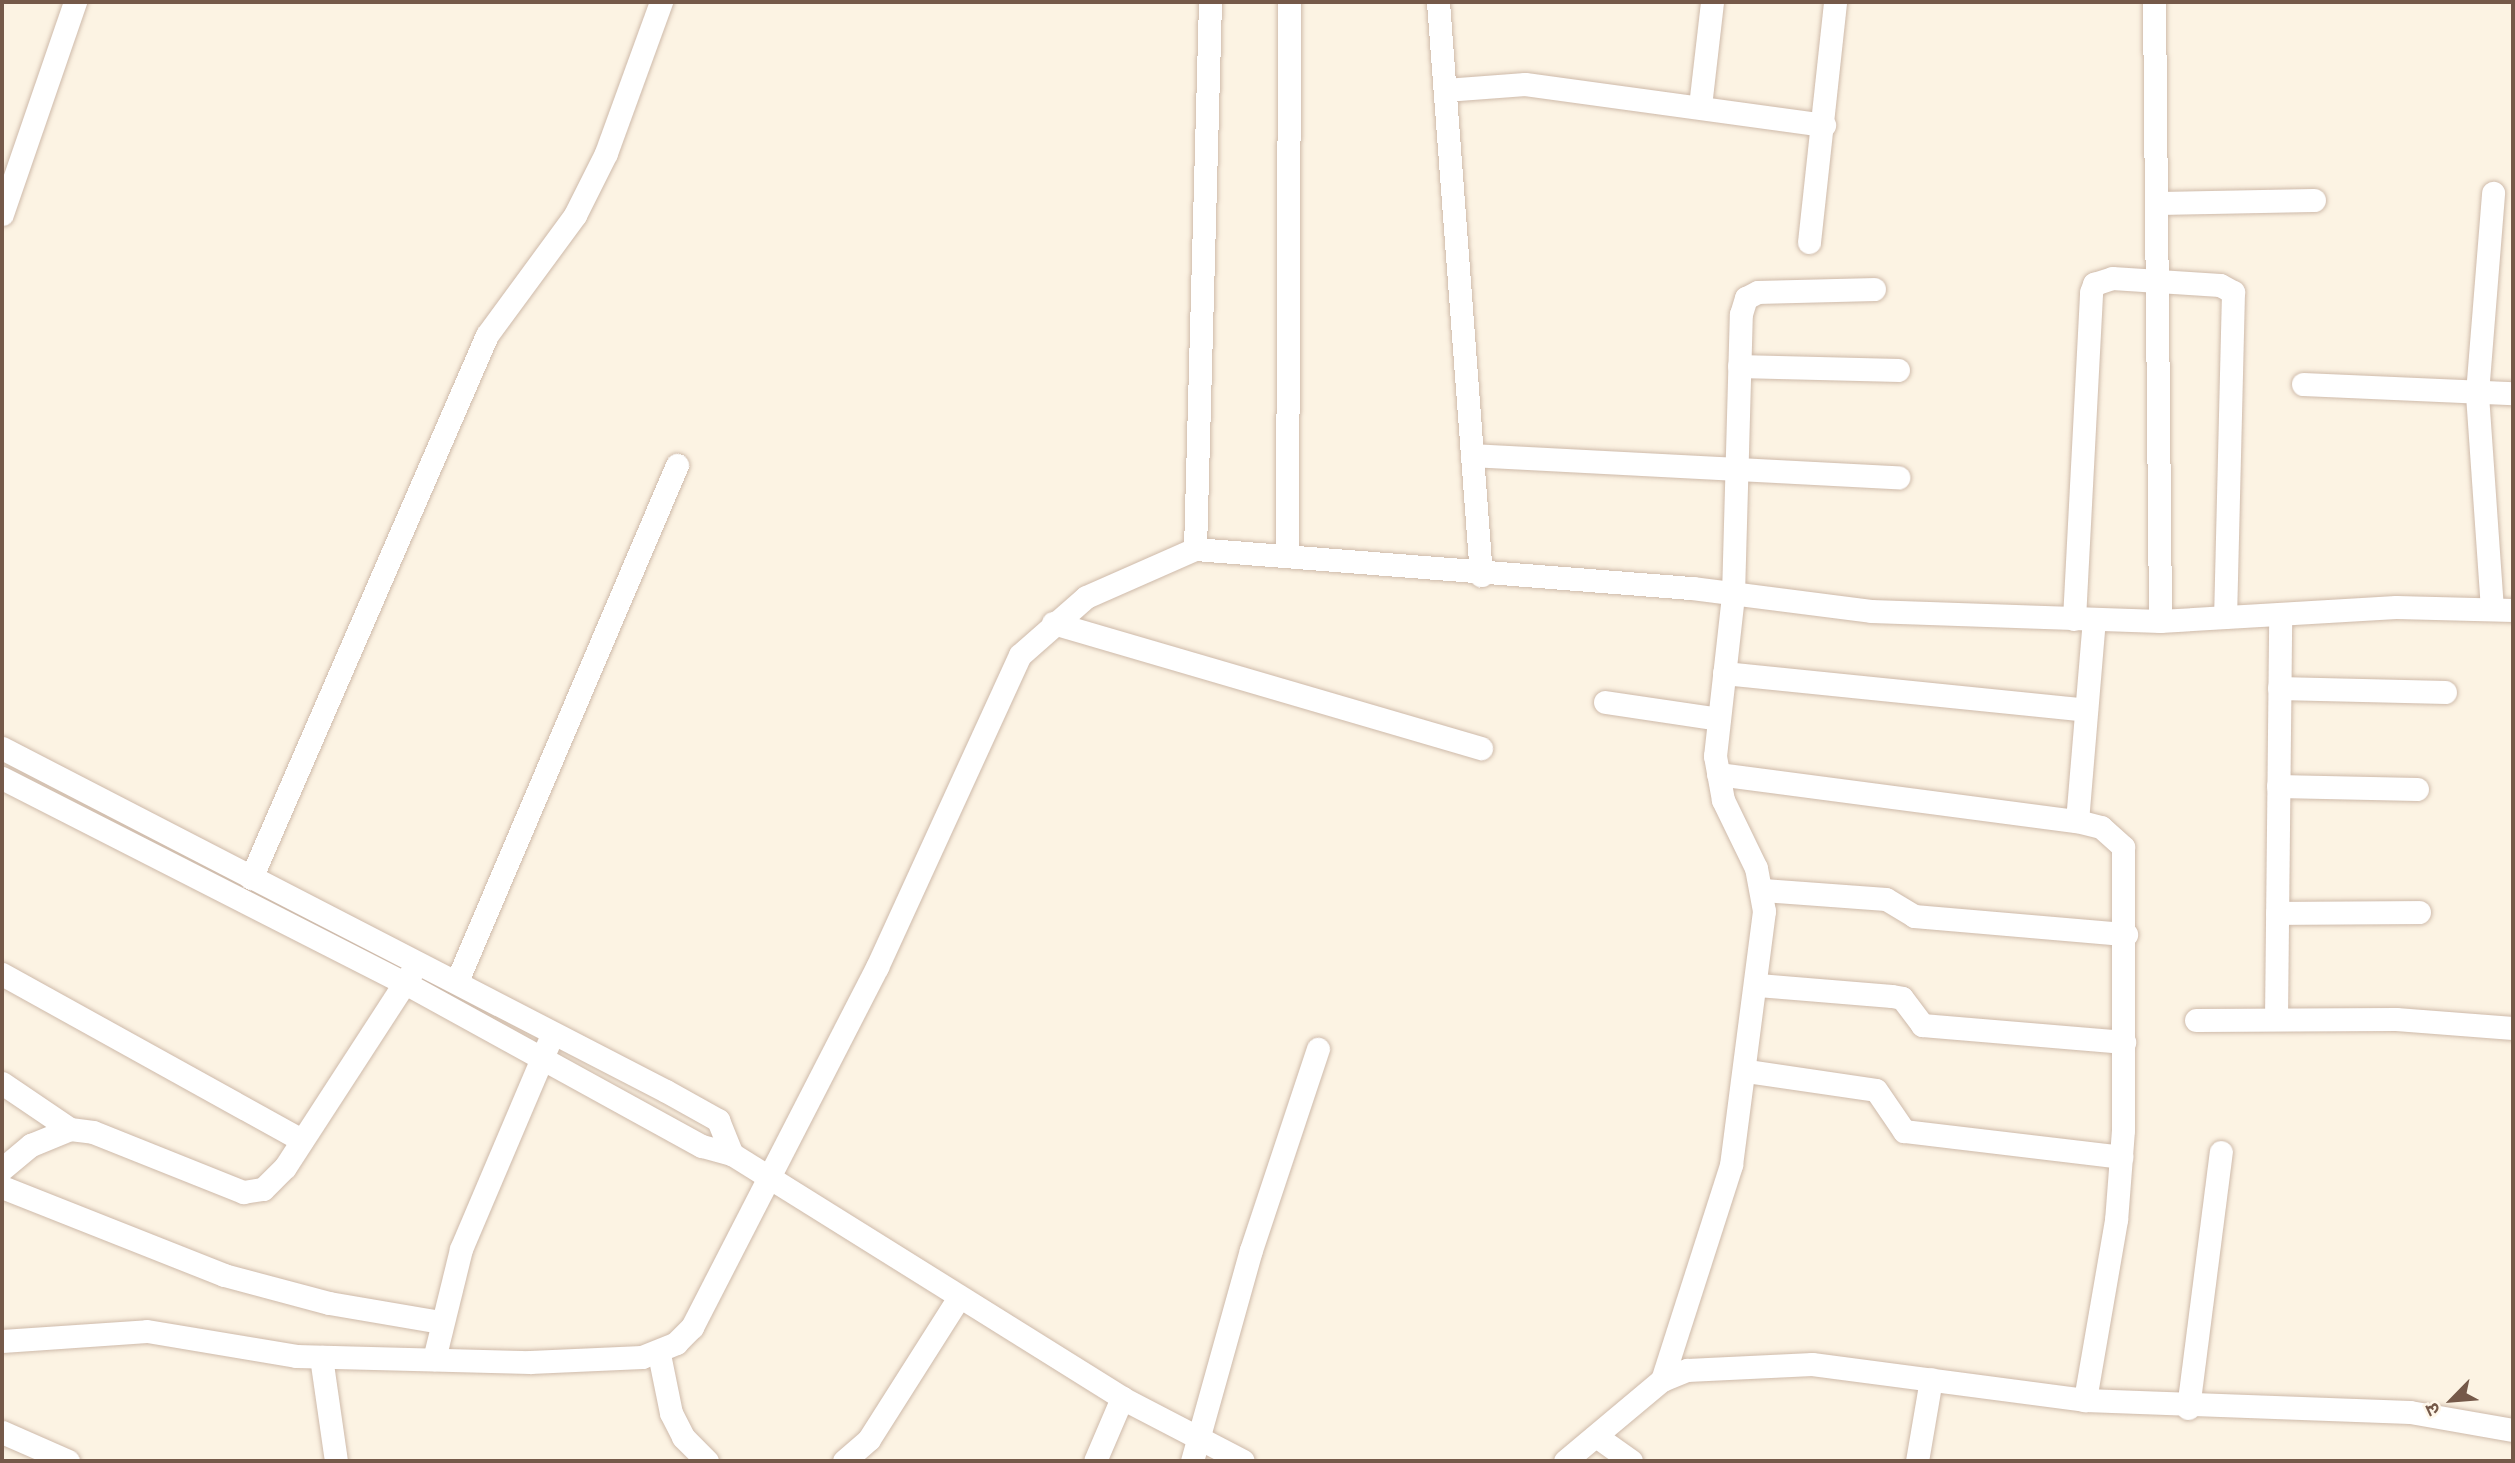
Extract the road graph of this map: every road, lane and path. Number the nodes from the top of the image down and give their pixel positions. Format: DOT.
graph roads {
  1 [pos="75,2"];
  2 [pos="661,2"];
  3 [pos="1210,2"];
  4 [pos="1289,2"];
  5 [pos="1438,2"];
  6 [pos="1712,2"];
  7 [pos="1835,2"];
  8 [pos="2154,2"];
  9 [pos="1445,90"];
  10 [pos="1700,106"];
  11 [pos="1824,125"];
  12 [pos="2493,193"];
  13 [pos="2314,200"];
  14 [pos="2158,203"];
  15 [pos="2,214"];
  16 [pos="1808,242"];
  17 [pos="2160,279"];
  18 [pos="1874,289"];
  19 [pos="1739,366"];
  20 [pos="1899,370"];
  21 [pos="2303,384"];
  22 [pos="2477,393"];
  23 [pos="2513,393"];
  24 [pos="1472,455"];
  25 [pos="677,465"];
  26 [pos="1736,469"];
  27 [pos="1898,477"];
  28 [pos="1195,549"];
  29 [pos="1287,554"];
  30 [pos="1475,574"];
  31 [pos="1733,595"];
  32 [pos="2503,610"];
  33 [pos="2280,614"];
  34 [pos="2225,617"];
  35 [pos="2084,619"];
  36 [pos="2160,621"];
  37 [pos="1053,623"];
  38 [pos="1724,673"];
  39 [pos="2279,688"];
  40 [pos="2445,692"];
  41 [pos="1605,702"];
  42 [pos="2086,710"];
  43 [pos="1719,719"];
  44 [pos="2,748"];
  45 [pos="1481,748"];
  46 [pos="1718,774"];
  47 [pos="2,778"];
  48 [pos="2278,786"];
  49 [pos="2417,789"];
  50 [pos="2077,821"];
  51 [pos="251,878"];
  52 [pos="1763,890"];
  53 [pos="2419,912"];
  54 [pos="2277,913"];
  55 [pos="2126,934"];
  56 [pos="418,961"];
  57 [pos="2,974"];
  58 [pos="457,981"];
  59 [pos="405,983"];
  60 [pos="1758,985"];
  61 [pos="2276,1019"];
  62 [pos="2196,1020"];
  63 [pos="2513,1028"];
  64 [pos="556,1033"];
  65 [pos="2124,1042"];
  66 [pos="1318,1049"];
  67 [pos="541,1056"];
  68 [pos="1747,1071"];
  69 [pos="2,1083"];
  70 [pos="70,1129"];
  71 [pos="302,1140"];
  72 [pos="2221,1152"];
  73 [pos="732,1154"];
  74 [pos="2121,1157"];
  75 [pos="2,1169"];
  76 [pos="766,1174"];
  77 [pos="2,1187"];
  78 [pos="958,1299"];
  79 [pos="440,1322"];
  80 [pos="2,1341"];
  81 [pos="659,1354"];
  82 [pos="321,1357"];
  83 [pos="434,1360"];
  84 [pos="1931,1379"];
  85 [pos="1662,1380"];
  86 [pos="1122,1398"];
  87 [pos="2085,1400"];
  88 [pos="2188,1408"];
  89 [pos="2513,1430"];
  90 [pos="2,1432"];
  91 [pos="1595,1436"];
  92 [pos="1197,1438"];
  93 [pos="68,1461"];
  94 [pos="336,1461"];
  95 [pos="707,1461"];
  96 [pos="844,1461"];
  97 [pos="1095,1461"];
  98 [pos="1192,1461"];
  99 [pos="1243,1461"];
  100 [pos="1565,1461"];
  101 [pos="1631,1461"];
  102 [pos="1917,1461"];
  1 -- 15 [label="street"];
  2 -- 51 [label="street"];
  3 -- 28 [label="street"];
  4 -- 29 [label="street"];
  5 -- 9 [label="street"];
  6 -- 10 [label="street"];
  7 -- 11 [label="street"];
  8 -- 14 [label="street"];
  9 -- 10 [label="street"];
  9 -- 24 [label="street"];
  10 -- 11 [label="street"];
  11 -- 16 [label="street"];
  12 -- 22 [label="street"];
  13 -- 14 [label="street"];
  14 -- 17 [label="street"];
  17 -- 34 [label="street"];
  17 -- 35 [label="street"];
  17 -- 36 [label="street"];
  18 -- 19 [label="street"];
  19 -- 20 [label="street"];
  19 -- 26 [label="street"];
  21 -- 22 [label="street"];
  22 -- 23 [label="street"];
  22 -- 32 [label="street"];
  24 -- 26 [label="street"];
  24 -- 30 [label="street"];
  25 -- 58 [label="street"];
  26 -- 27 [label="street"];
  26 -- 31 [label="street"];
  28 -- 29 [label="street"];
  28 -- 37 [label="street"];
  29 -- 30 [label="street"];
  30 -- 31 [label="street"];
  31 -- 35 [label="street"];
  31 -- 38 [label="street"];
  32 -- 33 [label="street"];
  33 -- 34 [label="street"];
  33 -- 39 [label="street"];
  34 -- 36 [label="street"];
  35 -- 36 [label="street"];
  35 -- 42 [label="street"];
  37 -- 45 [label="street"];
  37 -- 76 [label="street"];
  38 -- 42 [label="street"];
  38 -- 43 [label="street"];
  39 -- 40 [label="street"];
  39 -- 48 [label="street"];
  41 -- 43 [label="street"];
  42 -- 50 [label="street"];
  43 -- 46 [label="street"];
  44 -- 51 [label="street"];
  46 -- 50 [label="street"];
  46 -- 52 [label="street"];
  47 -- 59 [label="street"];
  48 -- 49 [label="street"];
  48 -- 54 [label="street"];
  50 -- 55 [label="street"];
  51 -- 56 [label="street"];
  52 -- 55 [label="street"];
  52 -- 60 [label="street"];
  53 -- 54 [label="street"];
  54 -- 61 [label="street"];
  55 -- 65 [label="street"];
  56 -- 58 [label="street"];
  56 -- 59 [label="street"];
  57 -- 71 [label="street"];
  58 -- 64 [label="street"];
  59 -- 67 [label="street"];
  59 -- 71 [label="street"];
  60 -- 65 [label="street"];
  60 -- 68 [label="street"];
  61 -- 62 [label="street"];
  61 -- 63 [label="street"];
  64 -- 67 [label="street"];
  64 -- 73 [label="street"];
  65 -- 74 [label="street"];
  66 -- 92 [label="street"];
  67 -- 73 [label="street"];
  67 -- 79 [label="street"];
  68 -- 74 [label="street"];
  68 -- 85 [label="street"];
  69 -- 70 [label="street"];
  70 -- 71 [label="street"];
  70 -- 75 [label="street"];
  72 -- 88 [label="street"];
  73 -- 76 [label="street"];
  74 -- 87 [label="street"];
  76 -- 78 [label="street"];
  76 -- 81 [label="street"];
  77 -- 79 [label="street"];
  78 -- 86 [label="street"];
  78 -- 96 [label="street"];
  79 -- 83 [label="street"];
  80 -- 82 [label="street"];
  81 -- 83 [label="street"];
  81 -- 95 [label="street"];
  82 -- 83 [label="street"];
  82 -- 94 [label="street"];
  84 -- 85 [label="street"];
  84 -- 87 [label="street"];
  84 -- 102 [label="street"];
  85 -- 91 [label="street"];
  86 -- 92 [label="street"];
  86 -- 97 [label="street"];
  87 -- 88 [label="street"];
  88 -- 89 [label="street"];
  90 -- 93 [label="street"];
  91 -- 100 [label="street"];
  91 -- 101 [label="street"];
  92 -- 98 [label="street"];
  92 -- 99 [label="street"];
}
